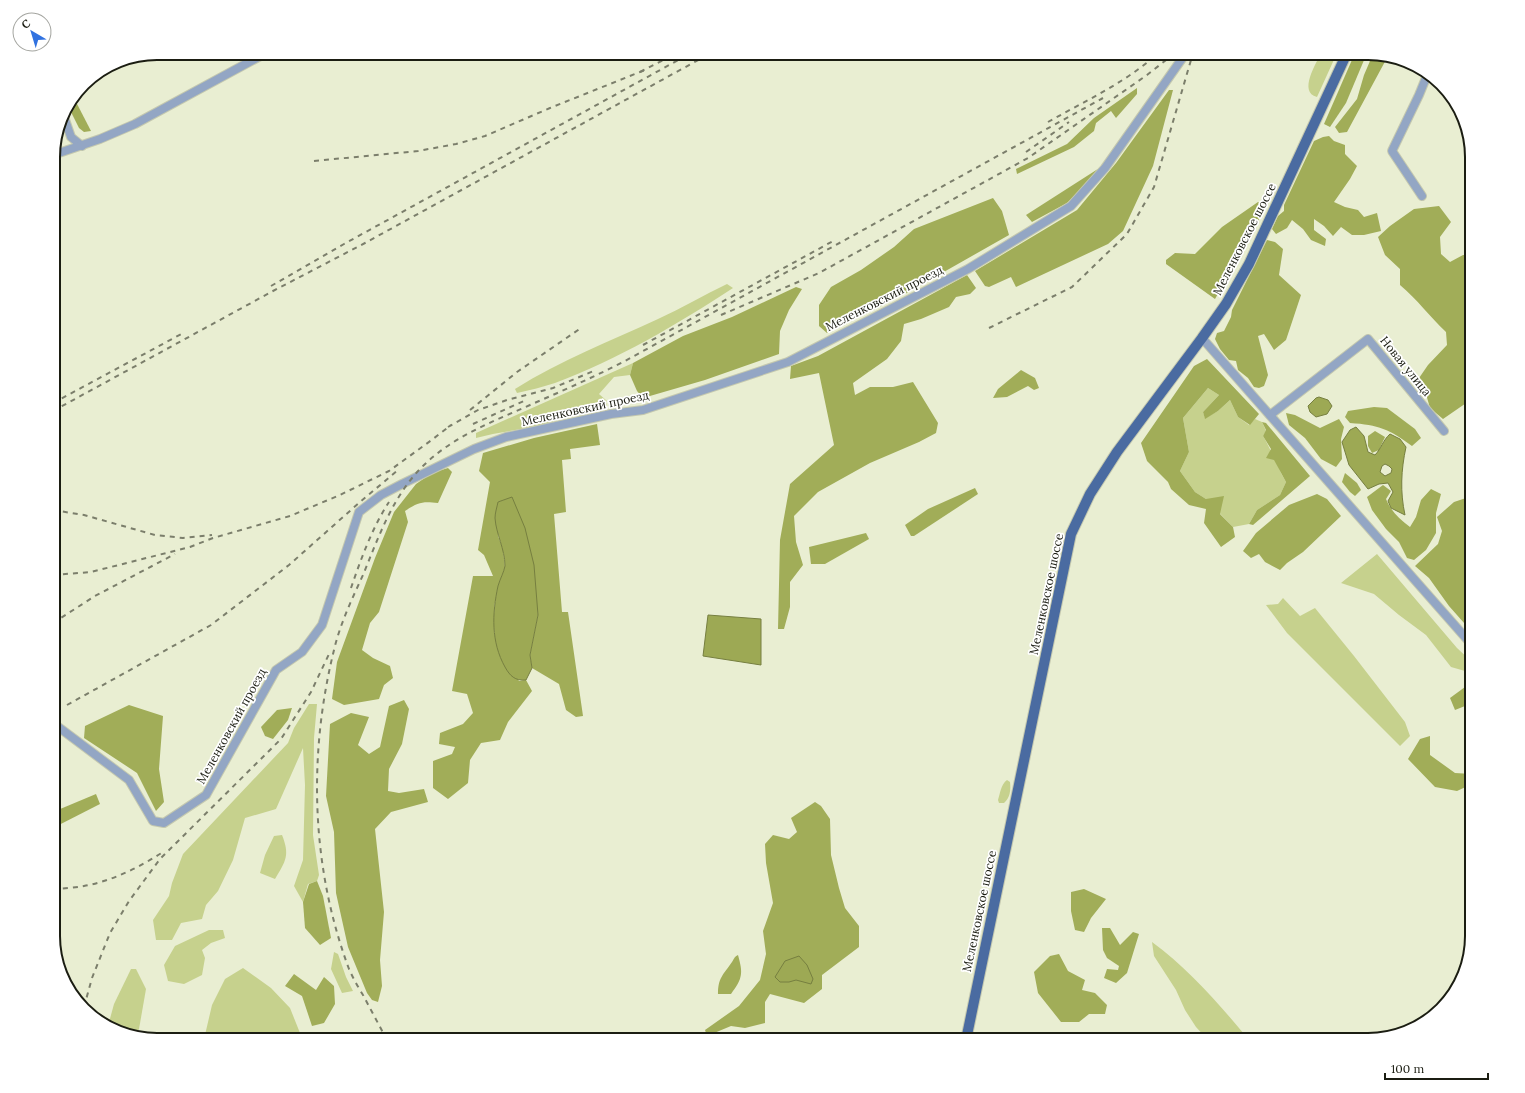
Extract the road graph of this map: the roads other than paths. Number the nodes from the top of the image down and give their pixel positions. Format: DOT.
graph roads {
  1 [pos="253,60"];
  2 [pos="1181,60"];
  3 [pos="1344,60"];
  4 [pos="1426,79"];
  5 [pos="66,123"];
  6 [pos="82,146"];
  7 [pos="60,153"];
  8 [pos="1422,196"];
  9 [pos="1202,338"];
  10 [pos="1270,415"];
  11 [pos="1444,431"];
  12 [pos="1465,637"];
  13 [pos="60,728"];
  14 [pos="967,1033"];
  1 -- 6 [label="street"];
  2 -- 13 [label="street, Меленковский проезд"];
  3 -- 9 [label="main road, Меленковское шоссе"];
  4 -- 8 [label="street"];
  5 -- 6 [label="street"];
  6 -- 7 [label="street"];
  9 -- 10 [label="street"];
  9 -- 14 [label="main road, Меленковское шоссе"];
  10 -- 11 [label="street, Новая улица"];
  10 -- 12 [label="street"];
}
